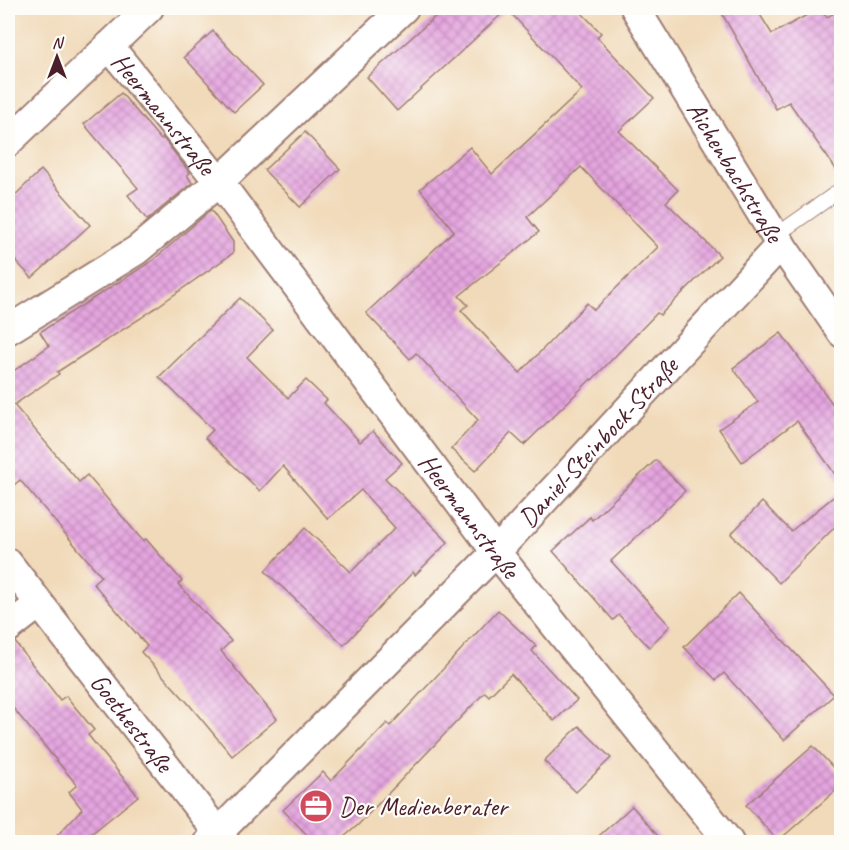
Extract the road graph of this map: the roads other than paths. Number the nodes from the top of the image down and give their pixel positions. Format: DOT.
graph roads {
  1 [pos="149,8"];
  2 [pos="404,8"];
  3 [pos="634,8"];
  4 [pos="110,46"];
  5 [pos="8,142"];
  6 [pos="219,182"];
  7 [pos="842,189"];
  8 [pos="778,240"];
  9 [pos="8,330"];
  10 [pos="842,333"];
  11 [pos="496,552"];
  12 [pos="8,562"];
  13 [pos="39,604"];
  14 [pos="8,628"];
  15 [pos="217,840"];
  16 [pos="729,843"];
  1 -- 4 [label="street"];
  2 -- 6 [label="street"];
  3 -- 8 [label="street, Aichenbachstraße"];
  4 -- 5 [label="street"];
  4 -- 6 [label="street, Heermannstraße"];
  6 -- 9 [label="street, Heermannstraße"];
  6 -- 11 [label="street, Heermannstraße"];
  7 -- 8 [label="lane"];
  8 -- 10 [label="street, Aichenbachstraße"];
  8 -- 11 [label="street, Daniel-Steinbock-Straße"];
  11 -- 15 [label="street, Daniel-Steinbock-Straße"];
  11 -- 16 [label="street, Heermannstraße"];
  12 -- 13 [label="street, Goethestraße"];
  13 -- 14 [label="street"];
  13 -- 15 [label="street, Goethestraße"];
}
